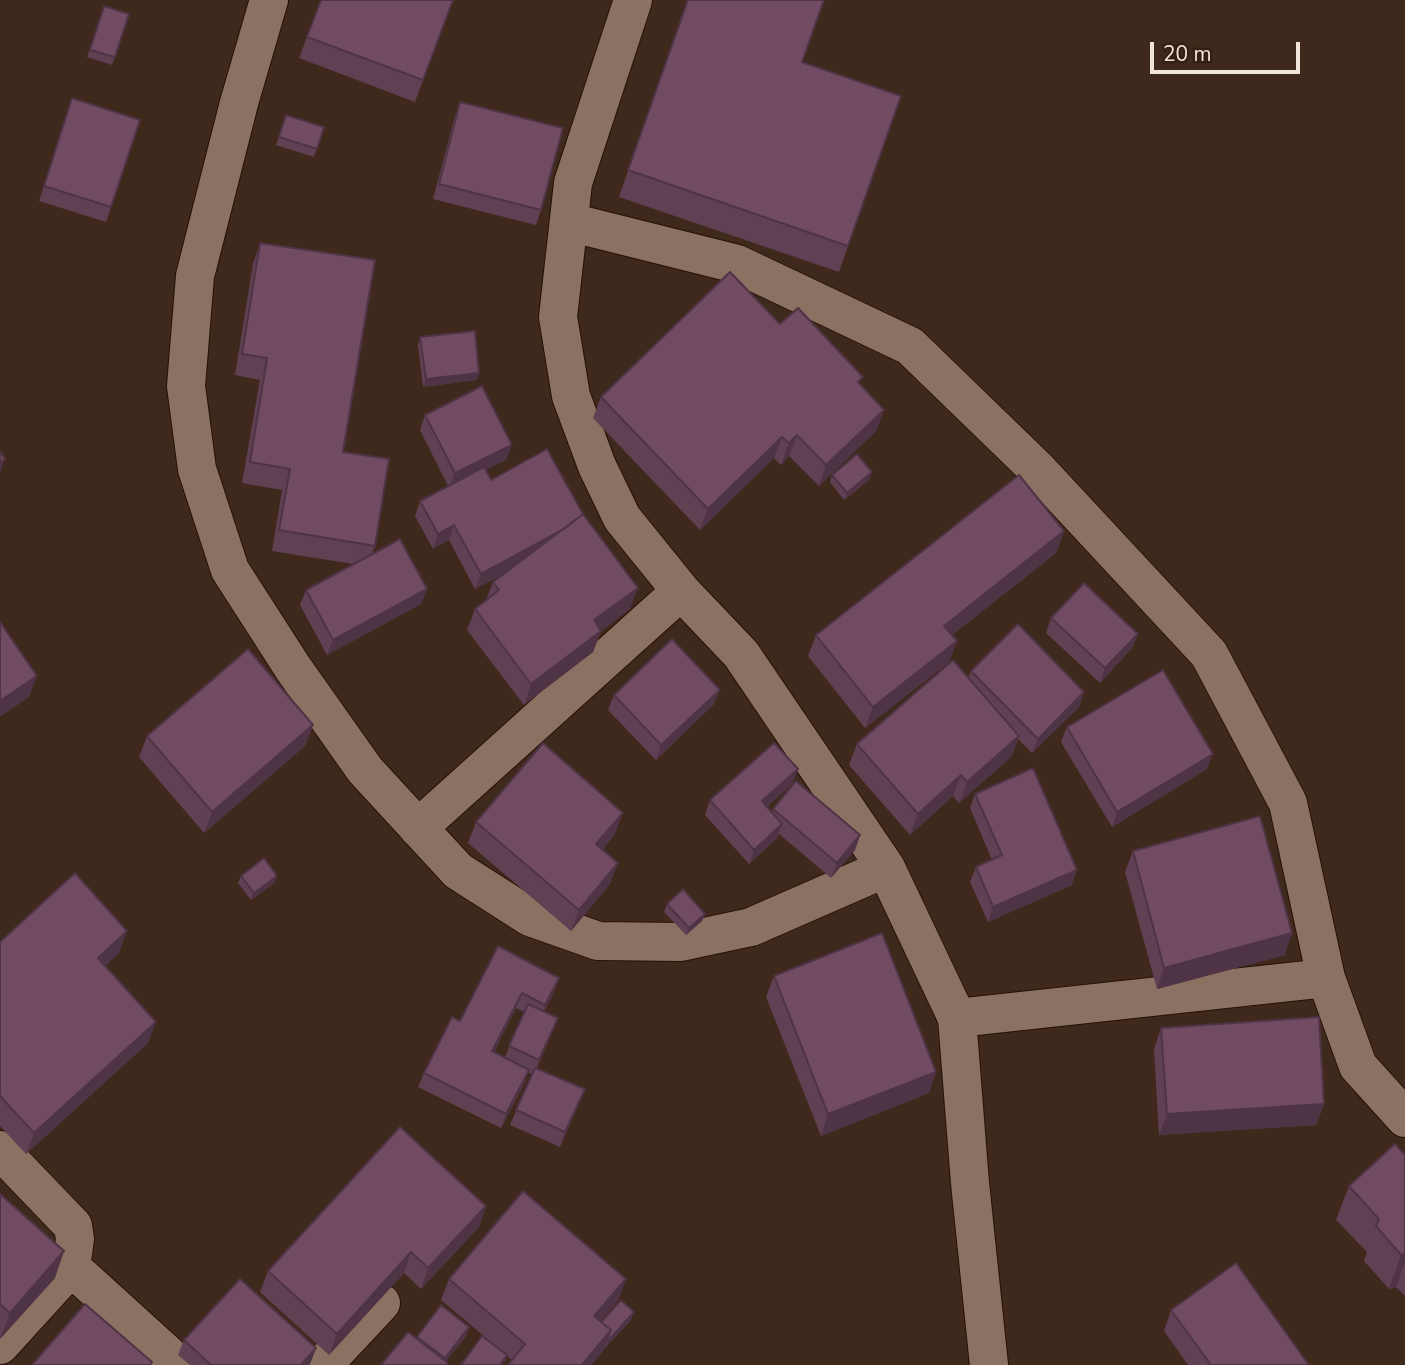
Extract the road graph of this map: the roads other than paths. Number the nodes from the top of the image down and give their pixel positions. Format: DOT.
graph roads {
  1 [pos="269,0"];
  2 [pos="633,0"];
  3 [pos="569,222"];
  4 [pos="681,591"];
  5 [pos="418,828"];
  6 [pos="887,868"];
  7 [pos="1326,978"];
  8 [pos="957,1018"];
  9 [pos="1402,1104"];
  10 [pos="0,1150"];
  11 [pos="71,1267"];
  12 [pos="382,1303"];
  13 [pos="0,1345"];
  14 [pos="179,1365"];
  15 [pos="323,1365"];
  16 [pos="989,1365"];
  1 -- 5 [label="street"];
  2 -- 3 [label="street"];
  3 -- 4 [label="street"];
  3 -- 7 [label="street"];
  4 -- 5 [label="street"];
  4 -- 6 [label="street"];
  5 -- 6 [label="street"];
  6 -- 8 [label="street"];
  7 -- 8 [label="street"];
  7 -- 9 [label="street"];
  8 -- 16 [label="street"];
  10 -- 11 [label="street"];
  11 -- 13 [label="street"];
  11 -- 14 [label="street"];
  12 -- 15 [label="street"];
}
